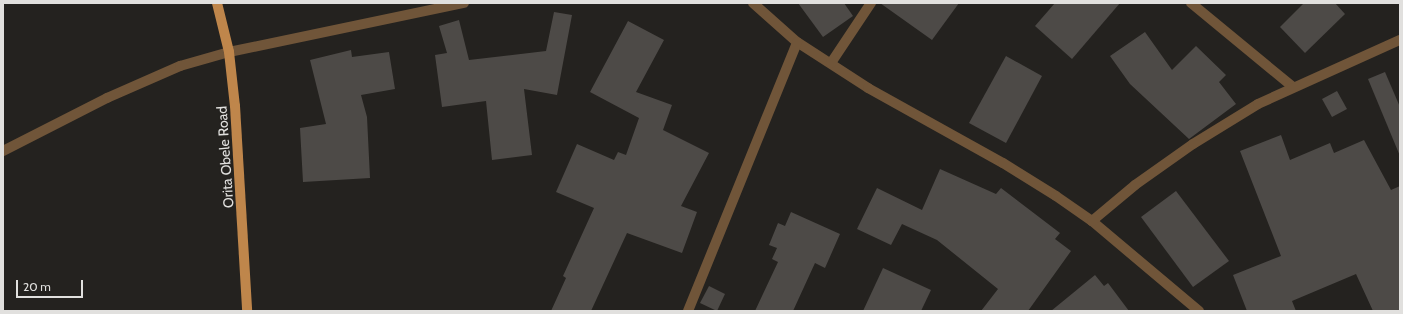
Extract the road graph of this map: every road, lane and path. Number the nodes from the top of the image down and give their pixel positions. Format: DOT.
graph roads {
  1 [pos="218,3"];
  2 [pos="464,3"];
  3 [pos="753,3"];
  4 [pos="871,3"];
  5 [pos="1191,3"];
  6 [pos="1400,40"];
  7 [pos="797,42"];
  8 [pos="229,52"];
  9 [pos="831,63"];
  10 [pos="1293,87"];
  11 [pos="3,152"];
  12 [pos="1092,221"];
  13 [pos="247,311"];
  14 [pos="688,311"];
  15 [pos="1199,311"];
  1 -- 8 [label="main road, Orita Obele Road"];
  2 -- 8 [label="street"];
  3 -- 7 [label="street"];
  4 -- 9 [label="street"];
  5 -- 10 [label="street"];
  6 -- 10 [label="street"];
  7 -- 9 [label="street"];
  7 -- 14 [label="street"];
  8 -- 11 [label="street"];
  8 -- 13 [label="main road, Orita Obele Road"];
  9 -- 12 [label="street"];
  10 -- 12 [label="street"];
  12 -- 15 [label="street"];
}
